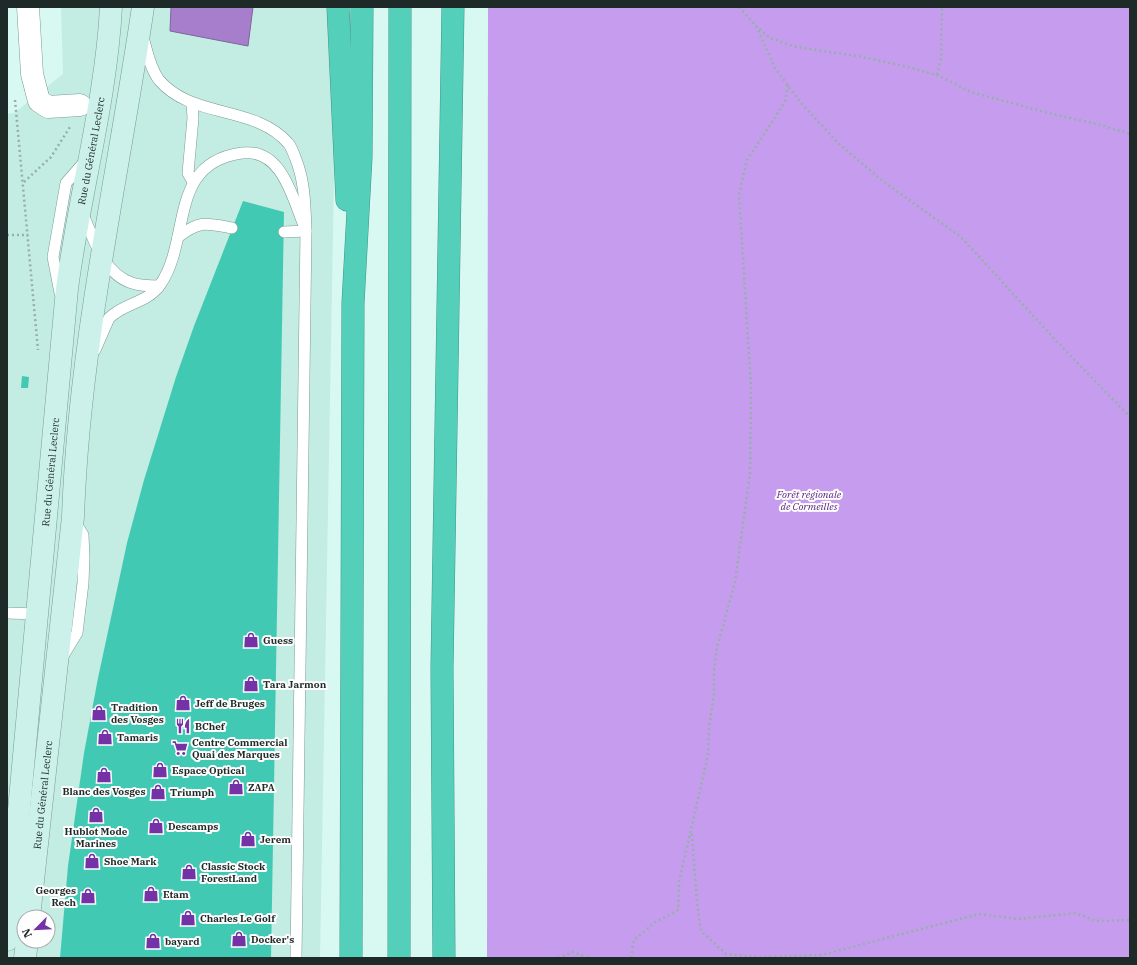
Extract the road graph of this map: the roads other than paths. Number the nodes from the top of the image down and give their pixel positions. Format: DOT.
graph roads {
  1 [pos="28,7"];
  2 [pos="111,7"];
  3 [pos="143,7"];
  4 [pos="338,7"];
  5 [pos="362,7"];
  6 [pos="400,7"];
  7 [pos="453,7"];
  8 [pos="140,29"];
  9 [pos="192,103"];
  10 [pos="80,105"];
  11 [pos="90,154"];
  12 [pos="193,182"];
  13 [pos="79,206"];
  14 [pos="232,228"];
  15 [pos="306,231"];
  16 [pos="284,232"];
  17 [pos="178,237"];
  18 [pos="101,256"];
  19 [pos="159,286"];
  20 [pos="353,303"];
  21 [pos="65,318"];
  22 [pos="86,373"];
  23 [pos="7,614"];
  24 [pos="37,614"];
  25 [pos="30,909"];
  26 [pos="7,940"];
  27 [pos="296,958"];
  28 [pos="350,958"];
  29 [pos="399,958"];
  30 [pos="444,958"];
  1 -- 10 [label="street"];
  2 -- 11 [label="main road, Rue du Général Leclerc"];
  3 -- 8 [label="main road, Rue du Général Leclerc"];
  4 -- 20 [label="highway"];
  5 -- 20 [label="highway"];
  6 -- 29 [label="highway"];
  7 -- 30 [label="highway"];
  8 -- 9 [label="lane"];
  8 -- 18 [label="main road, Rue du Général Leclerc"];
  9 -- 12 [label="lane"];
  9 -- 15 [label="lane"];
  11 -- 13 [label="main road, Rue du Général Leclerc"];
  11 -- 21 [label="lane"];
  12 -- 15 [label="lane"];
  12 -- 17 [label="lane"];
  13 -- 18 [label="lane"];
  13 -- 21 [label="main road, Rue du Général Leclerc"];
  14 -- 17 [label="lane"];
  15 -- 16 [label="lane"];
  15 -- 27 [label="lane"];
  17 -- 19 [label="lane"];
  18 -- 19 [label="lane"];
  18 -- 22 [label="main road, Rue du Général Leclerc"];
  19 -- 22 [label="lane"];
  20 -- 28 [label="highway"];
  21 -- 24 [label="main road, Rue du Général Leclerc"];
  22 -- 25 [label="main road, Rue du Général Leclerc"];
  23 -- 24 [label="lane"];
  24 -- 26 [label="main road, Rue du Général Leclerc"];
}
